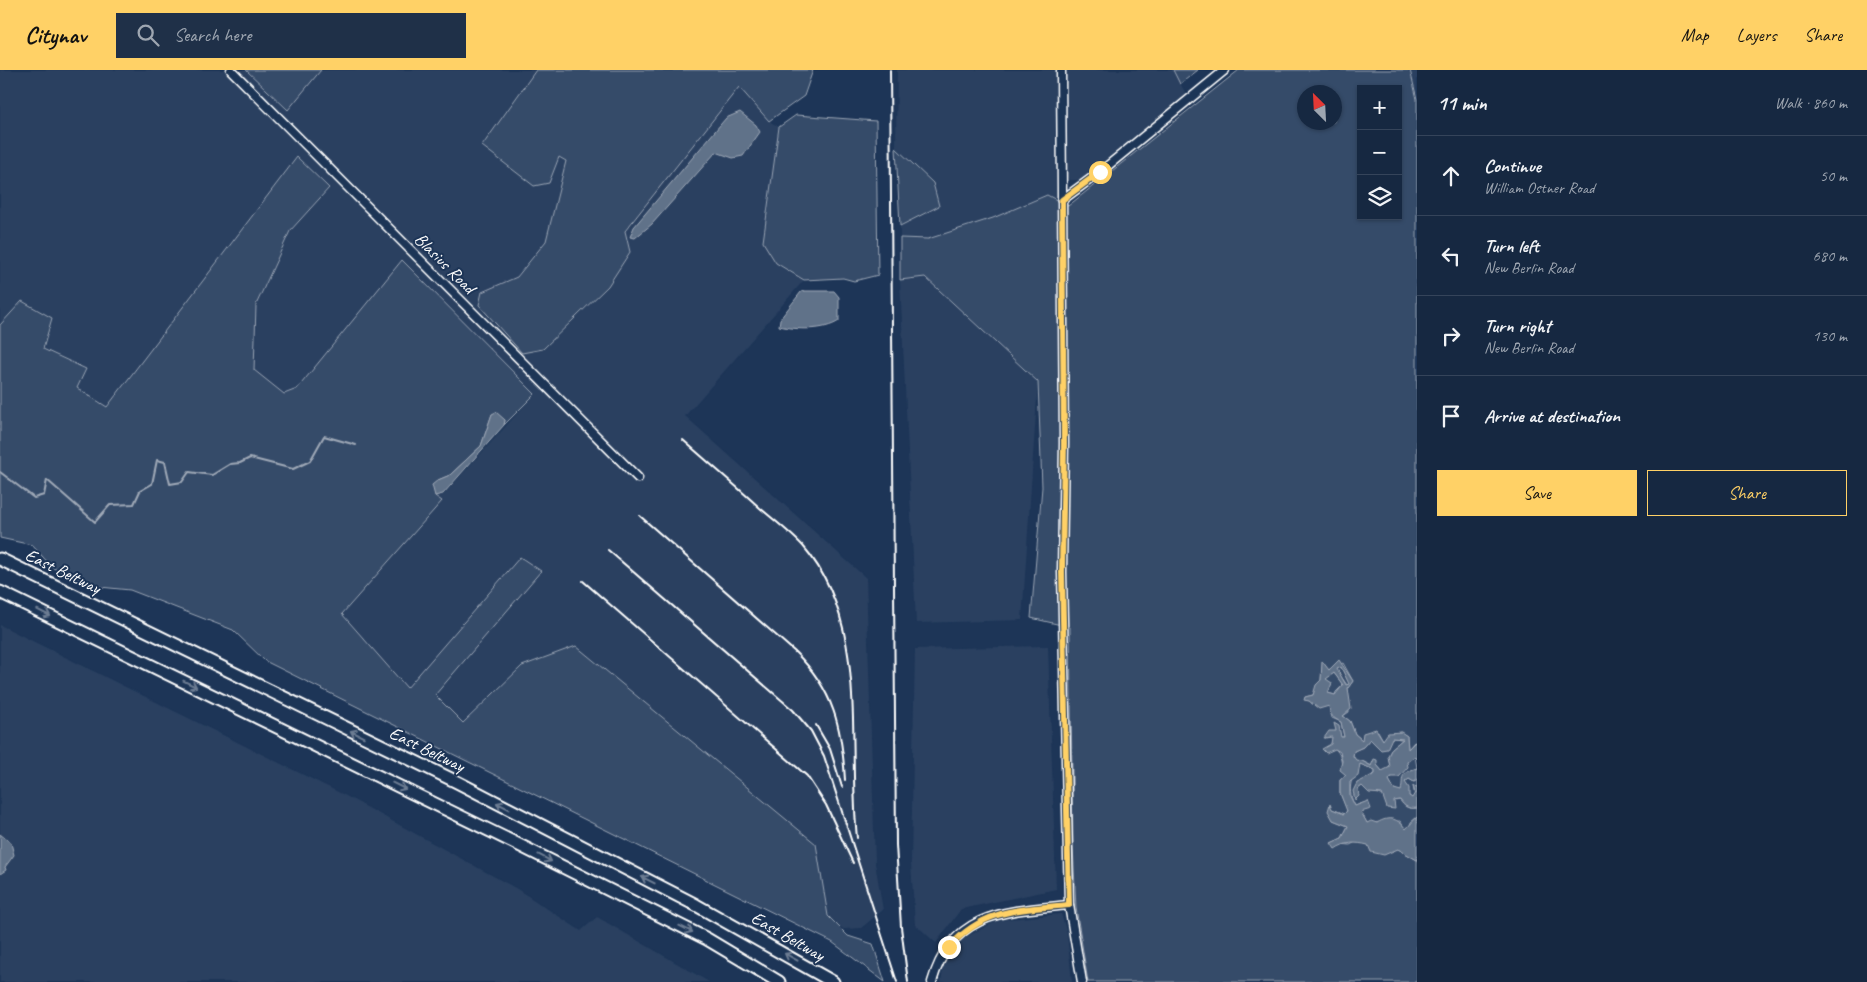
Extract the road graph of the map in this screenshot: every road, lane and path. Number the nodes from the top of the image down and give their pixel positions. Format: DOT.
graph roads {
  1 [pos="231,70"];
  2 [pos="1061,70"];
  3 [pos="1225,70"];
  4 [pos="1062,200"];
  5 [pos="638,478"];
  6 [pos="0,559"];
  7 [pos="0,592"];
  8 [pos="1069,905"];
  9 [pos="779,982"];
  10 [pos="833,982"];
  11 [pos="932,982"];
  12 [pos="1082,982"];
  1 -- 5 [label="street, Blasius Road"];
  2 -- 4 [label="street"];
  3 -- 4 [label="street"];
  4 -- 8 [label="street"];
  10 -- 6 [label="highway, East Beltway, one-way"];
  7 -- 9 [label="highway, one-way"];
  8 -- 11 [label="street"];
  8 -- 12 [label="street"];
}
